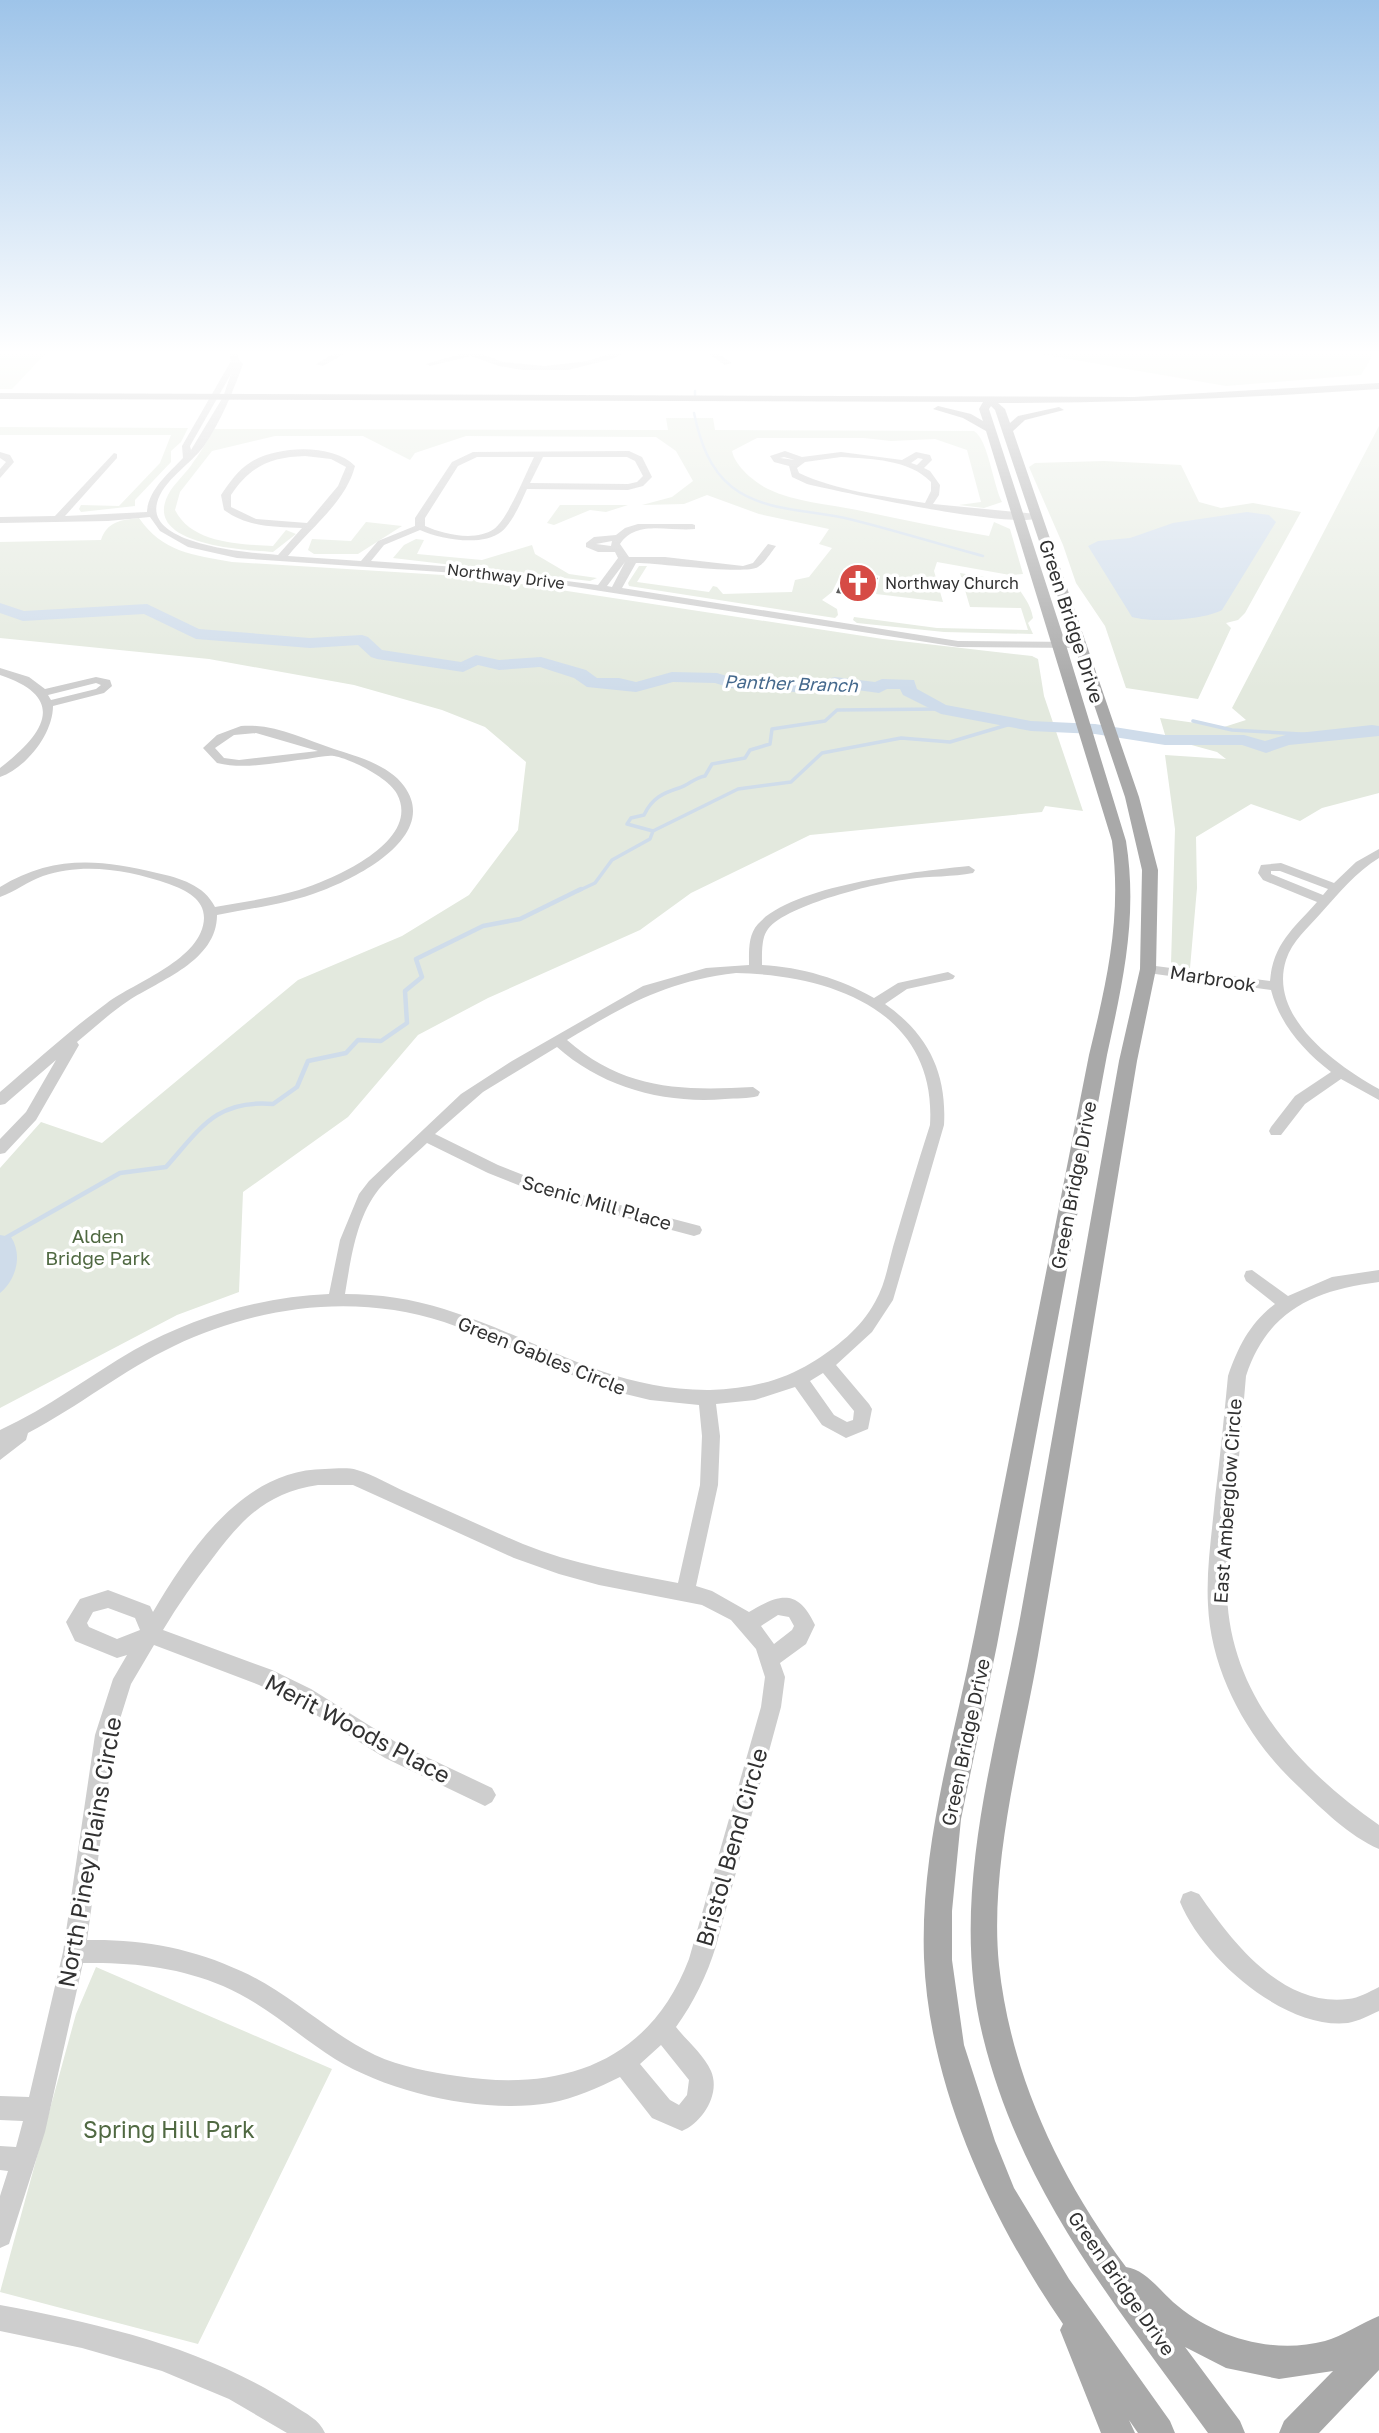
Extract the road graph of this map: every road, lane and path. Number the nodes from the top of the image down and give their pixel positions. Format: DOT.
graph roads {
  1 [pos="107,464"];
  2 [pos="181,464"];
  3 [pos="256,464"];
  4 [pos="349,464"];
  5 [pos="456,464"];
  6 [pos="535,464"];
  7 [pos="642,464"];
  8 [pos="796,464"];
  9 [pos="903,464"];
  10 [pos="924,464"];
  11 [pos="1001,464"];
  12 [pos="1019,464"];
  13 [pos="919,468"];
  14 [pos="525,486"];
  15 [pos="927,506"];
  16 [pos="152,511"];
  17 [pos="1016,513"];
  18 [pos="1036,514"];
  19 [pos="58,518"];
  20 [pos="0,520"];
  21 [pos="310,526"];
  22 [pos="692,527"];
  23 [pos="424,530"];
  24 [pos="301,538"];
  25 [pos="771,546"];
  26 [pos="281,558"];
  27 [pos="295,558"];
  28 [pos="628,559"];
  29 [pos="364,563"];
  30 [pos="378,564"];
  31 [pos="600,589"];
  32 [pos="615,591"];
  33 [pos="1059,641"];
  34 [pos="1080,641"];
  35 [pos="0,671"];
  36 [pos="333,753"];
  37 [pos="1107,762"];
  38 [pos="0,774"];
  39 [pos="1379,853"];
  40 [pos="1123,868"];
  41 [pos="969,870"];
  42 [pos="1336,888"];
  43 [pos="0,893"];
  44 [pos="1325,901"];
  45 [pos="210,912"];
  46 [pos="755,969"];
  47 [pos="1148,969"];
  48 [pos="948,975"];
  49 [pos="1278,987"];
  50 [pos="875,1004"];
  51 [pos="89,1026"];
  52 [pos="558,1040"];
  53 [pos="1340,1073"];
  54 [pos="753,1092"];
  55 [pos="1379,1096"];
  56 [pos="0,1100"];
  57 [pos="1276,1131"];
  58 [pos="426,1136"];
  59 [pos="0,1149"];
  60 [pos="694,1230"];
  61 [pos="1252,1276"];
  62 [pos="1379,1276"];
  63 [pos="336,1300"];
  64 [pos="1287,1304"];
  65 [pos="825,1364"];
  66 [pos="799,1379"];
  67 [pos="707,1398"];
  68 [pos="36,1423"];
  69 [pos="0,1438"];
  70 [pos="0,1452"];
  71 [pos="685,1593"];
  72 [pos="748,1623"];
  73 [pos="151,1635"];
  74 [pos="771,1658"];
  75 [pos="485,1795"];
  76 [pos="1379,1838"];
  77 [pos="1191,1902"];
  78 [pos="74,1952"];
  79 [pos="1379,1999"];
  80 [pos="662,2028"];
  81 [pos="623,2062"];
  82 [pos="0,2108"];
  83 [pos="38,2109"];
  84 [pos="0,2158"];
  85 [pos="25,2160"];
  86 [pos="0,2235"];
  87 [pos="1098,2255"];
  88 [pos="1059,2290"];
  89 [pos="0,2318"];
  90 [pos="1379,2332"];
  91 [pos="1379,2347"];
  92 [pos="311,2433"];
  93 [pos="1118,2433"];
  94 [pos="1158,2433"];
  95 [pos="1228,2433"];
  96 [pos="1296,2433"];
  1 -- 19 [label="street"];
  2 -- 16 [label="street"];
  3 -- 21 [label="street"];
  4 -- 21 [label="street"];
  5 -- 23 [label="street"];
  6 -- 14 [label="street"];
  7 -- 14 [label="street"];
  8 -- 15 [label="street"];
  9 -- 13 [label="street"];
  10 -- 13 [label="street"];
  11 -- 17 [label="main road, Green Bridge Drive"];
  12 -- 18 [label="main road, Green Bridge Drive"];
  13 -- 15 [label="street"];
  14 -- 23 [label="street"];
  15 -- 17 [label="street"];
  16 -- 19 [label="street"];
  16 -- 26 [label="street, Northway Drive"];
  17 -- 18 [label="street"];
  17 -- 33 [label="main road, Green Bridge Drive"];
  18 -- 34 [label="main road, Green Bridge Drive"];
  19 -- 20 [label="street"];
  21 -- 24 [label="street"];
  22 -- 28 [label="street"];
  23 -- 29 [label="street"];
  23 -- 30 [label="street"];
  24 -- 26 [label="street"];
  24 -- 27 [label="street"];
  25 -- 28 [label="street"];
  26 -- 27 [label="street, Northway Drive"];
  27 -- 29 [label="street, Northway Drive"];
  28 -- 31 [label="street"];
  28 -- 32 [label="street"];
  29 -- 30 [label="street, Northway Drive"];
  30 -- 31 [label="street, Northway Drive"];
  31 -- 32 [label="street, Northway Drive"];
  32 -- 33 [label="street, Northway Drive"];
  33 -- 34 [label="street, Northway Drive"];
  33 -- 37 [label="main road, Green Bridge Drive"];
  34 -- 37 [label="main road, Green Bridge Drive"];
  35 -- 38 [label="street"];
  36 -- 36 [label="street"];
  36 -- 45 [label="street"];
  37 -- 40 [label="main road, Green Bridge Drive"];
  37 -- 47 [label="main road, Green Bridge Drive"];
  39 -- 42 [label="street"];
  40 -- 47 [label="main road"];
  40 -- 88 [label="main road, Green Bridge Drive"];
  41 -- 46 [label="street"];
  42 -- 44 [label="street"];
  42 -- 44 [label="street"];
  43 -- 45 [label="street"];
  44 -- 49 [label="street"];
  45 -- 51 [label="street"];
  46 -- 50 [label="street, Green Gables Circle"];
  46 -- 52 [label="street, Green Gables Circle"];
  47 -- 49 [label="street, Marbrook"];
  47 -- 87 [label="main road, Green Bridge Drive"];
  48 -- 50 [label="street"];
  49 -- 53 [label="street"];
  50 -- 65 [label="street, Green Gables Circle"];
  51 -- 56 [label="street"];
  51 -- 59 [label="street"];
  52 -- 54 [label="street"];
  52 -- 58 [label="street, Green Gables Circle"];
  53 -- 55 [label="street"];
  53 -- 57 [label="street"];
  58 -- 60 [label="street, Scenic Mill Place"];
  58 -- 63 [label="street, Green Gables Circle"];
  61 -- 64 [label="street"];
  62 -- 64 [label="street, East Amberglow Circle"];
  63 -- 67 [label="street, Green Gables Circle"];
  63 -- 68 [label="street, Green Gables Circle"];
  64 -- 76 [label="street, East Amberglow Circle"];
  65 -- 66 [label="street, Green Gables Circle"];
  65 -- 66 [label="street"];
  66 -- 67 [label="street, Green Gables Circle"];
  67 -- 71 [label="street"];
  68 -- 69 [label="street, Green Gables Circle"];
  68 -- 70 [label="street, Green Gables Circle"];
  71 -- 72 [label="street"];
  71 -- 73 [label="street, North Piney Plains Circle"];
  72 -- 74 [label="street"];
  72 -- 74 [label="street"];
  73 -- 75 [label="street, Merit Woods Place"];
  73 -- 78 [label="street, North Piney Plains Circle"];
  74 -- 80 [label="street, Bristol Bend Circle"];
  77 -- 79 [label="street"];
  78 -- 81 [label="street, Bristol Bend Circle"];
  78 -- 83 [label="street, North Piney Plains Circle"];
  80 -- 81 [label="street, Bristol Bend Circle"];
  80 -- 81 [label="street"];
  82 -- 83 [label="street"];
  83 -- 85 [label="street, North Piney Plains Circle"];
  84 -- 85 [label="street"];
  85 -- 86 [label="street, North Piney Plains Circle"];
  87 -- 90 [label="main road"];
  87 -- 95 [label="main road, Green Bridge Drive"];
  88 -- 93 [label="main road"];
  88 -- 94 [label="main road, Green Bridge Drive"];
  89 -- 92 [label="street"];
  91 -- 96 [label="main road"];
}
